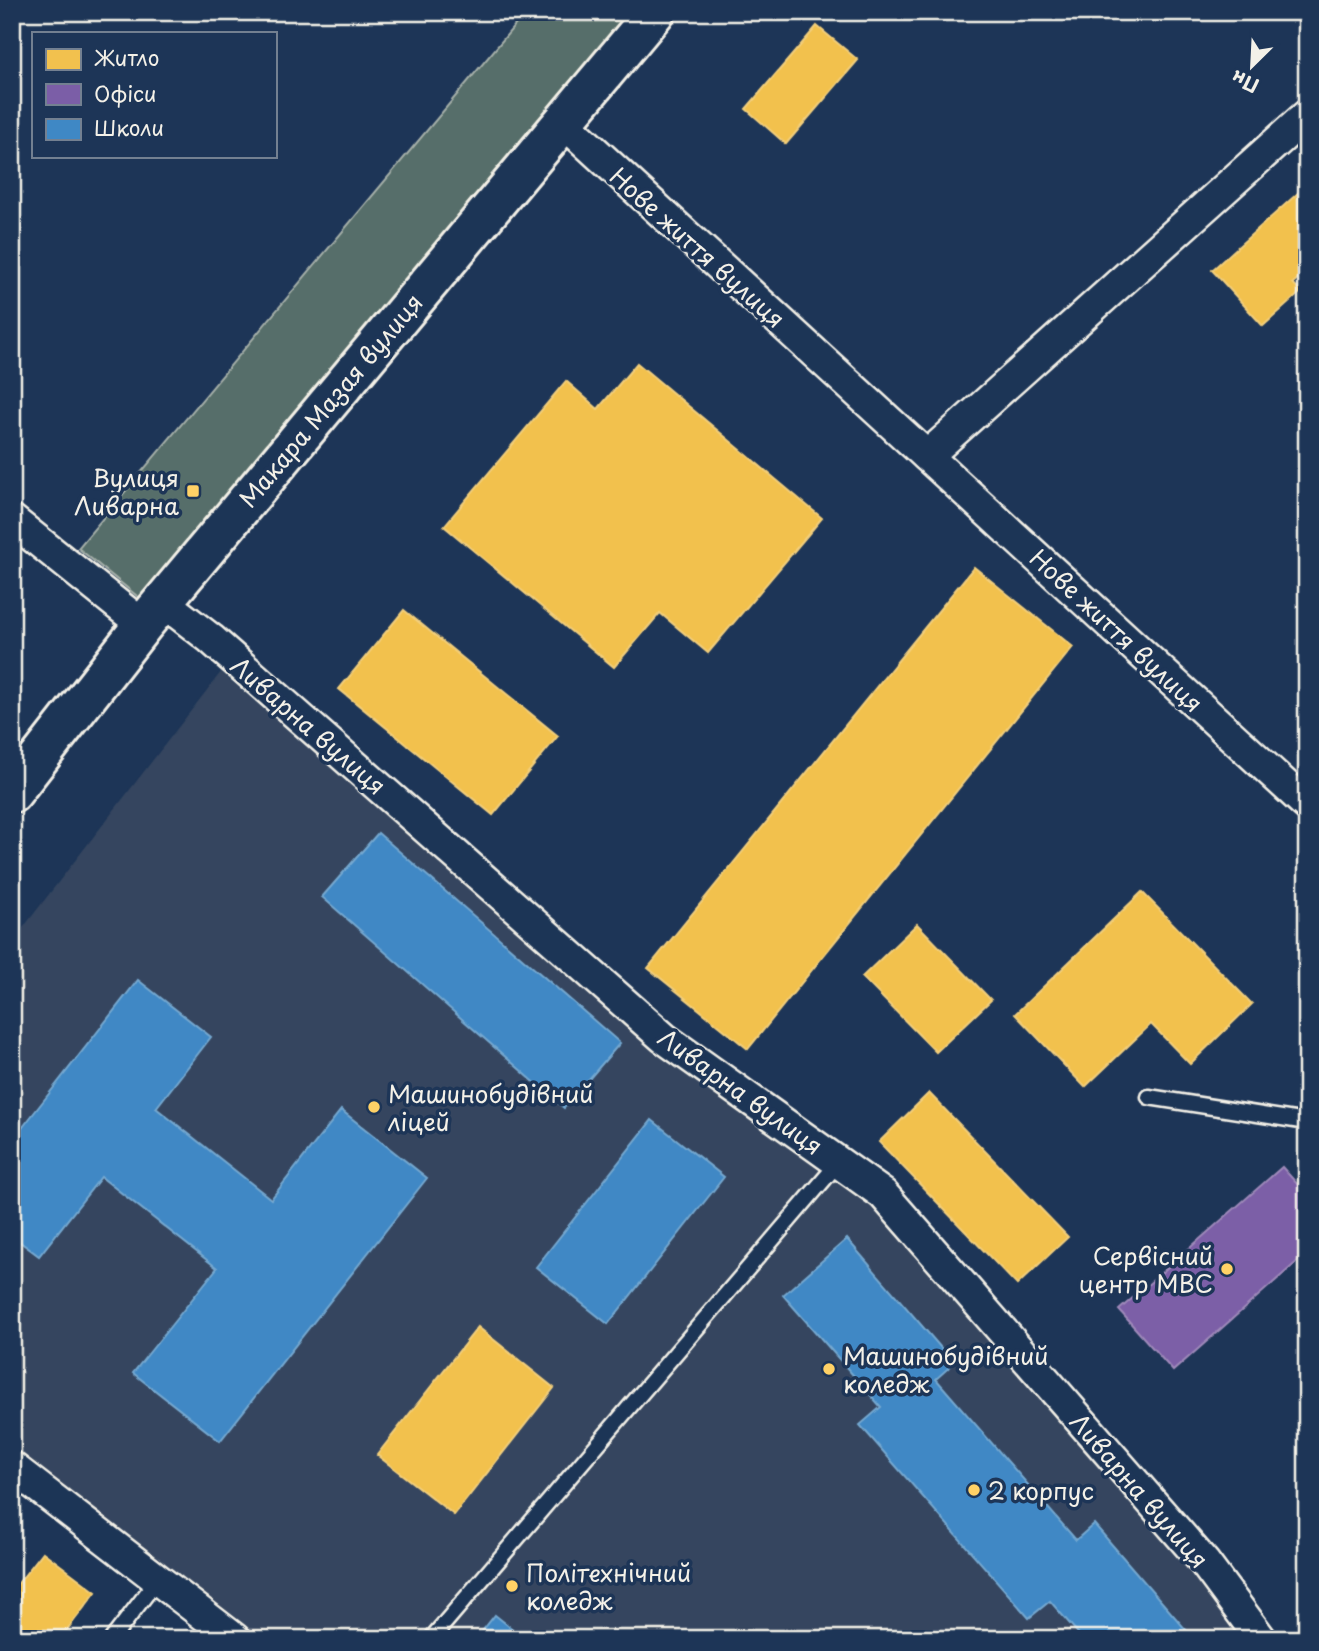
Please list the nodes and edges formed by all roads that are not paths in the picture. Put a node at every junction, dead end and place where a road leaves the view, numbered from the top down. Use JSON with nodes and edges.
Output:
{"nodes":[{"id":1,"x":655,"y":12,"type":"edge"},
{"id":2,"x":1307,"y":115,"type":"edge"},
{"id":3,"x":563,"y":122,"type":"junction"},
{"id":4,"x":927,"y":456,"type":"junction"},
{"id":5,"x":12,"y":520,"type":"edge"},
{"id":6,"x":152,"y":613,"type":"junction"},
{"id":7,"x":12,"y":793,"type":"edge"},
{"id":8,"x":1307,"y":805,"type":"edge"},
{"id":9,"x":1149,"y":1097,"type":"dead end"},
{"id":10,"x":1307,"y":1122,"type":"edge"},
{"id":11,"x":839,"y":1162,"type":"junction"},
{"id":12,"x":12,"y":1466,"type":"edge"},
{"id":13,"x":158,"y":1579,"type":"junction"},
{"id":14,"x":219,"y":1630,"type":"edge"},
{"id":15,"x":112,"y":1639,"type":"edge"},
{"id":16,"x":431,"y":1639,"type":"edge"},
{"id":17,"x":1261,"y":1639,"type":"edge"}],
"edges":[{"from":1,"to":3,"type":"main road","name":"Макара Мазая вулиця"},
{"from":2,"to":4,"type":"street"},
{"from":3,"to":4,"type":"street","name":"Нове життя вулиця"},
{"from":3,"to":6,"type":"main road","name":"Макара Мазая вулиця"},
{"from":4,"to":8,"type":"street","name":"Нове життя вулиця"},
{"from":5,"to":6,"type":"street","name":"Ливарна вулиця"},
{"from":6,"to":7,"type":"main road","name":"Макара Мазая вулиця"},
{"from":6,"to":11,"type":"street","name":"Ливарна вулиця"},
{"from":9,"to":10,"type":"lane"},
{"from":11,"to":16,"type":"lane"},
{"from":11,"to":17,"type":"street","name":"Ливарна вулиця"},
{"from":12,"to":13,"type":"street"},
{"from":13,"to":14,"type":"street"},
{"from":13,"to":15,"type":"lane"}]}
